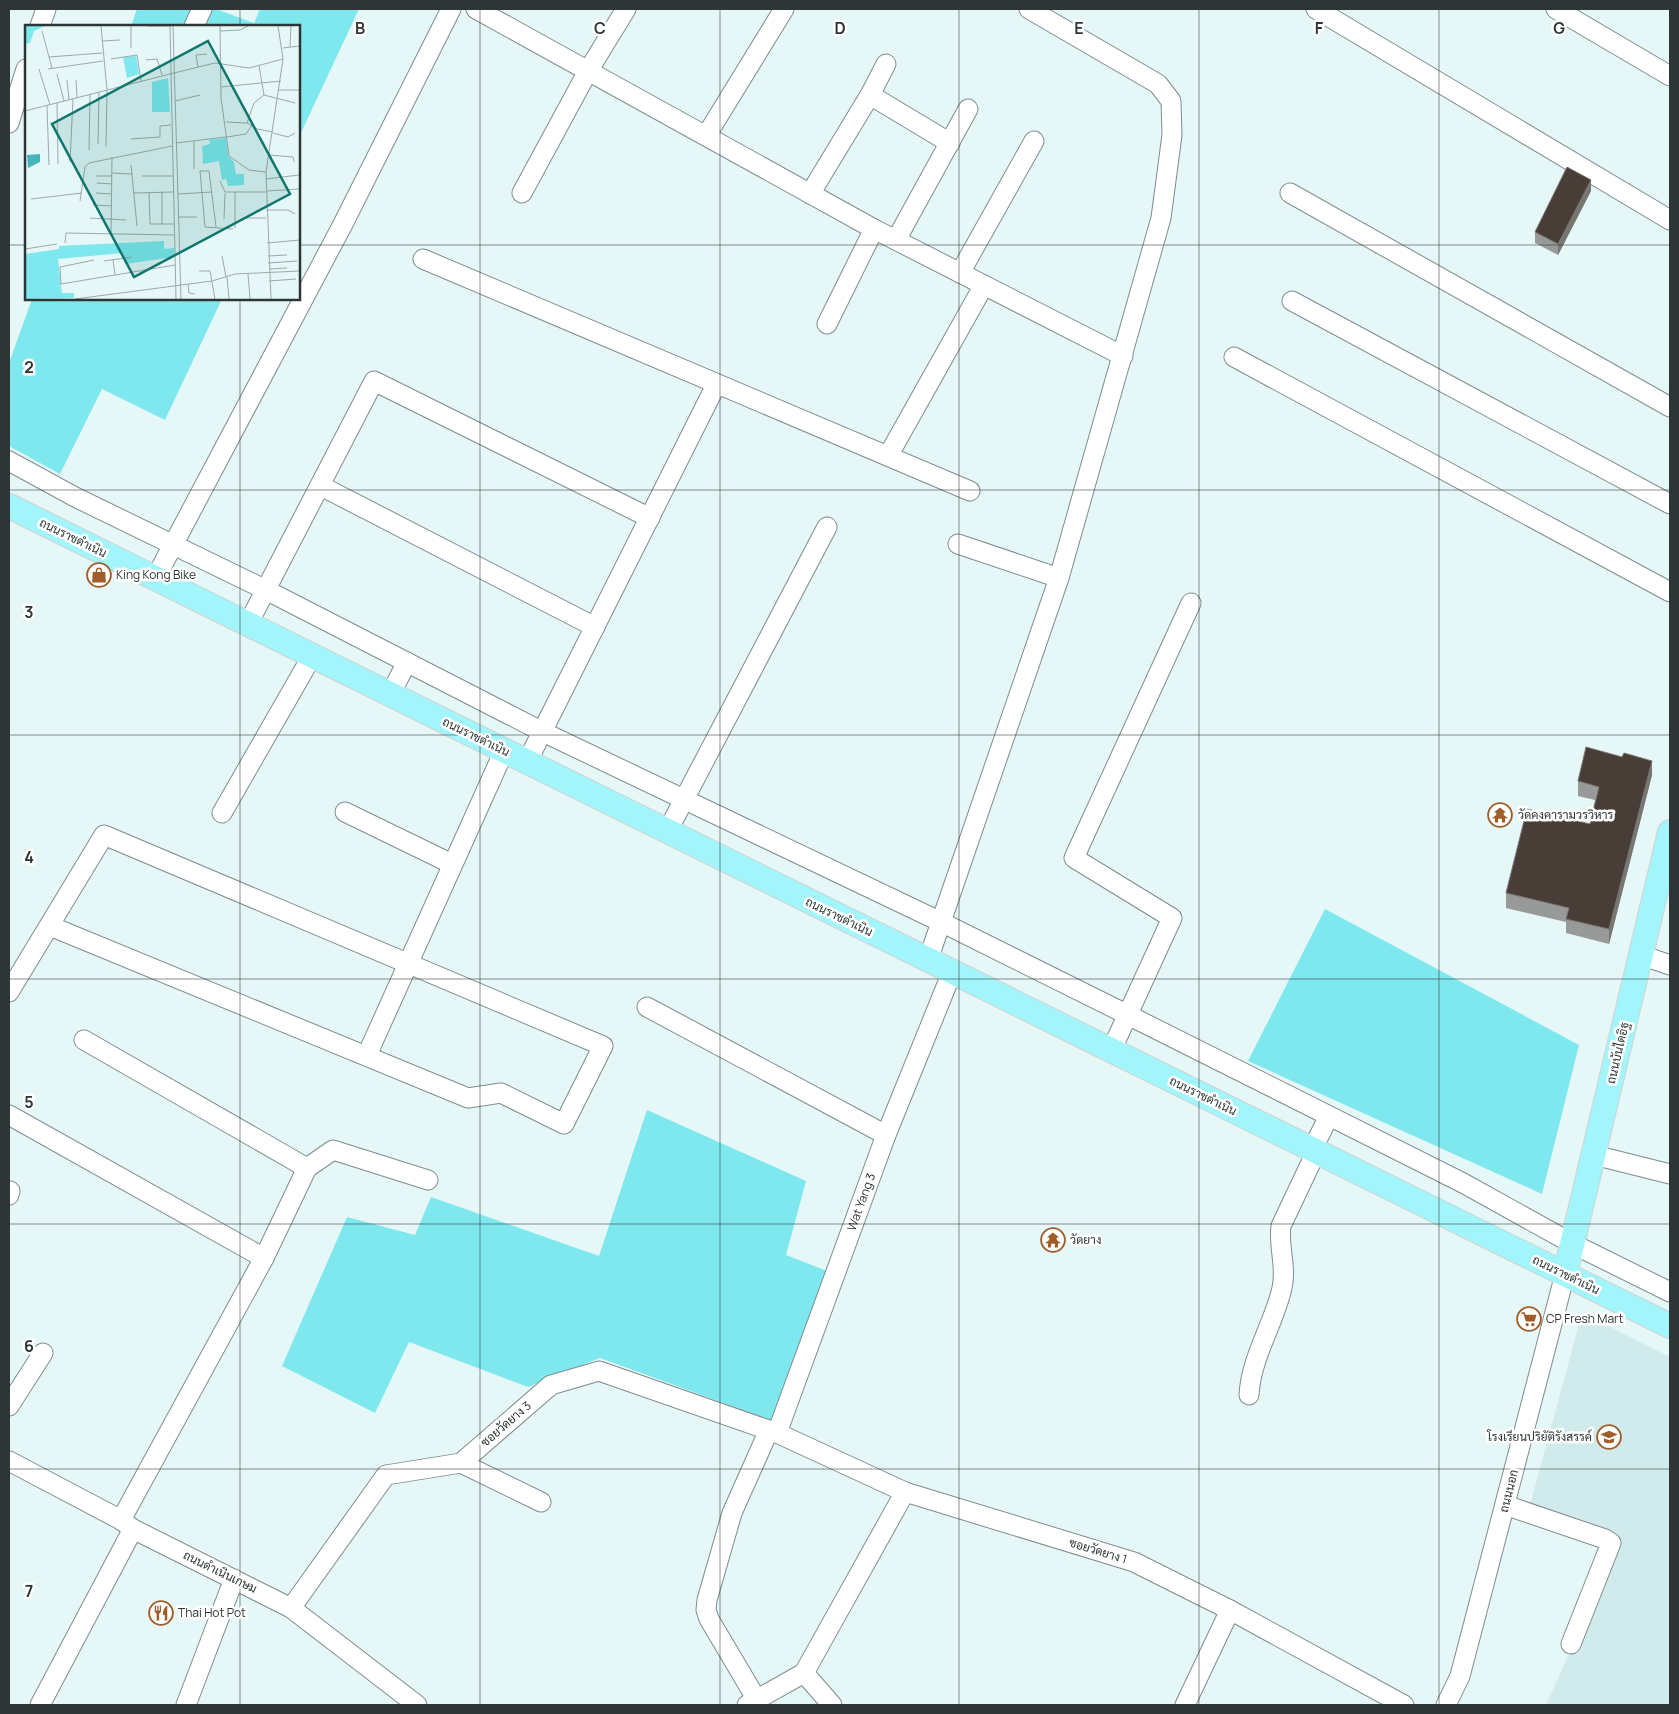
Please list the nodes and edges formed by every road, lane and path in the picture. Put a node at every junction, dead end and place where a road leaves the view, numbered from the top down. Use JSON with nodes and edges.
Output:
{"nodes":[{"id":1,"x":46,"y":9,"type":"edge"},
{"id":2,"x":202,"y":9,"type":"edge"},
{"id":3,"x":451,"y":9,"type":"edge"},
{"id":4,"x":476,"y":9,"type":"edge"},
{"id":5,"x":626,"y":9,"type":"edge"},
{"id":6,"x":784,"y":9,"type":"edge"},
{"id":7,"x":1029,"y":9,"type":"edge"},
{"id":8,"x":1316,"y":9,"type":"edge"},
{"id":9,"x":1556,"y":9,"type":"edge"},
{"id":10,"x":40,"y":25,"type":"edge"},
{"id":11,"x":194,"y":25,"type":"edge"},
{"id":12,"x":886,"y":64,"type":"dead end"},
{"id":13,"x":588,"y":71,"type":"junction"},
{"id":14,"x":25,"y":72,"type":"edge"},
{"id":15,"x":1670,"y":76,"type":"edge"},
{"id":16,"x":870,"y":95,"type":"junction"},
{"id":17,"x":968,"y":109,"type":"dead end"},
{"id":18,"x":9,"y":123,"type":"edge"},
{"id":19,"x":706,"y":136,"type":"junction"},
{"id":20,"x":1034,"y":141,"type":"dead end"},
{"id":21,"x":950,"y":143,"type":"junction"},
{"id":22,"x":1290,"y":193,"type":"dead end"},
{"id":23,"x":522,"y":194,"type":"dead end"},
{"id":24,"x":810,"y":194,"type":"junction"},
{"id":25,"x":1670,"y":220,"type":"edge"},
{"id":26,"x":874,"y":229,"type":"junction"},
{"id":27,"x":896,"y":240,"type":"junction"},
{"id":28,"x":423,"y":259,"type":"dead end"},
{"id":29,"x":960,"y":273,"type":"junction"},
{"id":30,"x":984,"y":285,"type":"junction"},
{"id":31,"x":1292,"y":301,"type":"dead end"},
{"id":32,"x":827,"y":324,"type":"dead end"},
{"id":33,"x":1123,"y":356,"type":"junction"},
{"id":34,"x":1234,"y":357,"type":"dead end"},
{"id":35,"x":716,"y":384,"type":"junction"},
{"id":36,"x":1670,"y":407,"type":"edge"},
{"id":37,"x":888,"y":456,"type":"junction"},
{"id":38,"x":10,"y":464,"type":"edge"},
{"id":39,"x":321,"y":486,"type":"junction"},
{"id":40,"x":970,"y":491,"type":"dead end"},
{"id":41,"x":1670,"y":504,"type":"edge"},
{"id":42,"x":9,"y":506,"type":"edge"},
{"id":43,"x":650,"y":518,"type":"junction"},
{"id":44,"x":827,"y":527,"type":"dead end"},
{"id":45,"x":958,"y":544,"type":"dead end"},
{"id":46,"x":172,"y":545,"type":"junction"},
{"id":47,"x":1060,"y":578,"type":"junction"},
{"id":48,"x":155,"y":579,"type":"junction"},
{"id":49,"x":266,"y":590,"type":"junction"},
{"id":50,"x":1670,"y":592,"type":"edge"},
{"id":51,"x":1191,"y":603,"type":"dead end"},
{"id":52,"x":248,"y":624,"type":"junction"},
{"id":53,"x":595,"y":627,"type":"junction"},
{"id":54,"x":312,"y":656,"type":"junction"},
{"id":55,"x":407,"y":662,"type":"junction"},
{"id":56,"x":390,"y":695,"type":"junction"},
{"id":57,"x":542,"y":732,"type":"junction"},
{"id":58,"x":504,"y":751,"type":"junction"},
{"id":59,"x":527,"y":762,"type":"junction"},
{"id":60,"x":684,"y":800,"type":"junction"},
{"id":61,"x":345,"y":812,"type":"dead end"},
{"id":62,"x":222,"y":813,"type":"dead end"},
{"id":63,"x":667,"y":832,"type":"junction"},
{"id":64,"x":1670,"y":832,"type":"edge"},
{"id":65,"x":452,"y":864,"type":"junction"},
{"id":66,"x":941,"y":922,"type":"junction"},
{"id":67,"x":50,"y":926,"type":"junction"},
{"id":68,"x":1641,"y":955,"type":"junction"},
{"id":69,"x":928,"y":960,"type":"junction"},
{"id":70,"x":408,"y":964,"type":"junction"},
{"id":71,"x":1670,"y":965,"type":"edge"},
{"id":72,"x":952,"y":972,"type":"junction"},
{"id":73,"x":9,"y":992,"type":"edge"},
{"id":74,"x":647,"y":1007,"type":"dead end"},
{"id":75,"x":1128,"y":1015,"type":"junction"},
{"id":76,"x":84,"y":1040,"type":"dead end"},
{"id":77,"x":1112,"y":1051,"type":"junction"},
{"id":78,"x":367,"y":1055,"type":"junction"},
{"id":79,"x":9,"y":1115,"type":"edge"},
{"id":80,"x":1330,"y":1116,"type":"junction"},
{"id":81,"x":886,"y":1135,"type":"junction"},
{"id":82,"x":1314,"y":1151,"type":"junction"},
{"id":83,"x":1594,"y":1155,"type":"junction"},
{"id":84,"x":307,"y":1168,"type":"junction"},
{"id":85,"x":1670,"y":1174,"type":"edge"},
{"id":86,"x":428,"y":1180,"type":"dead end"},
{"id":87,"x":1573,"y":1244,"type":"junction"},
{"id":88,"x":264,"y":1258,"type":"junction"},
{"id":89,"x":1565,"y":1274,"type":"junction"},
{"id":90,"x":1670,"y":1292,"type":"edge"},
{"id":91,"x":1670,"y":1326,"type":"edge"},
{"id":92,"x":43,"y":1353,"type":"dead end"},
{"id":93,"x":1249,"y":1395,"type":"dead end"},
{"id":94,"x":9,"y":1406,"type":"edge"},
{"id":95,"x":773,"y":1431,"type":"junction"},
{"id":96,"x":9,"y":1461,"type":"edge"},
{"id":97,"x":461,"y":1463,"type":"junction"},
{"id":98,"x":905,"y":1492,"type":"junction"},
{"id":99,"x":541,"y":1502,"type":"dead end"},
{"id":100,"x":1505,"y":1504,"type":"junction"},
{"id":101,"x":127,"y":1525,"type":"junction"},
{"id":102,"x":234,"y":1579,"type":"junction"},
{"id":103,"x":291,"y":1608,"type":"junction"},
{"id":104,"x":1230,"y":1610,"type":"junction"},
{"id":105,"x":1571,"y":1644,"type":"dead end"},
{"id":106,"x":804,"y":1673,"type":"junction"},
{"id":107,"x":752,"y":1702,"type":"edge"},
{"id":108,"x":40,"y":1705,"type":"edge"},
{"id":109,"x":186,"y":1705,"type":"edge"},
{"id":110,"x":417,"y":1705,"type":"edge"},
{"id":111,"x":832,"y":1705,"type":"edge"},
{"id":112,"x":1185,"y":1705,"type":"edge"},
{"id":113,"x":1404,"y":1705,"type":"edge"},
{"id":114,"x":1446,"y":1705,"type":"edge"}],
"edges":[{"from":1,"to":10,"type":"street"},
{"from":2,"to":11,"type":"street"},
{"from":3,"to":46,"type":"street"},
{"from":4,"to":13,"type":"street"},
{"from":5,"to":13,"type":"street"},
{"from":6,"to":19,"type":"street"},
{"from":7,"to":33,"type":"street"},
{"from":8,"to":25,"type":"street"},
{"from":9,"to":15,"type":"street"},
{"from":12,"to":16,"type":"street"},
{"from":13,"to":19,"type":"street"},
{"from":13,"to":23,"type":"street"},
{"from":14,"to":18,"type":"street"},
{"from":16,"to":21,"type":"street"},
{"from":16,"to":24,"type":"street"},
{"from":17,"to":21,"type":"street"},
{"from":19,"to":24,"type":"street"},
{"from":20,"to":29,"type":"street"},
{"from":21,"to":27,"type":"street"},
{"from":22,"to":36,"type":"street"},
{"from":24,"to":26,"type":"street"},
{"from":26,"to":27,"type":"street"},
{"from":26,"to":32,"type":"street"},
{"from":27,"to":29,"type":"street"},
{"from":28,"to":35,"type":"street"},
{"from":29,"to":30,"type":"street"},
{"from":30,"to":33,"type":"street"},
{"from":30,"to":37,"type":"street"},
{"from":31,"to":41,"type":"street"},
{"from":33,"to":47,"type":"street"},
{"from":34,"to":50,"type":"street"},
{"from":35,"to":37,"type":"street"},
{"from":35,"to":43,"type":"street"},
{"from":37,"to":40,"type":"street"},
{"from":38,"to":46,"type":"street"},
{"from":39,"to":43,"type":"street"},
{"from":39,"to":49,"type":"street"},
{"from":39,"to":53,"type":"street"},
{"from":42,"to":48,"type":"main road","name":"ถนนราชดำเนิน"},
{"from":43,"to":53,"type":"street"},
{"from":44,"to":60,"type":"street"},
{"from":45,"to":47,"type":"street"},
{"from":46,"to":48,"type":"street"},
{"from":46,"to":49,"type":"street"},
{"from":47,"to":66,"type":"street"},
{"from":48,"to":52,"type":"main road","name":"ถนนราชดำเนิน"},
{"from":49,"to":52,"type":"street"},
{"from":49,"to":55,"type":"street"},
{"from":51,"to":75,"type":"street"},
{"from":52,"to":54,"type":"main road","name":"ถนนราชดำเนิน"},
{"from":53,"to":57,"type":"street"},
{"from":54,"to":56,"type":"main road","name":"ถนนราชดำเนิน"},
{"from":54,"to":62,"type":"street"},
{"from":55,"to":56,"type":"street"},
{"from":55,"to":57,"type":"street"},
{"from":56,"to":58,"type":"main road","name":"ถนนราชดำเนิน"},
{"from":57,"to":59,"type":"street"},
{"from":57,"to":60,"type":"street"},
{"from":58,"to":59,"type":"main road","name":"ถนนราชดำเนิน"},
{"from":58,"to":65,"type":"street"},
{"from":59,"to":63,"type":"main road","name":"ถนนราชดำเนิน"},
{"from":60,"to":63,"type":"street"},
{"from":60,"to":66,"type":"street"},
{"from":61,"to":65,"type":"street"},
{"from":63,"to":69,"type":"main road","name":"ถนนราชดำเนิน"},
{"from":64,"to":68,"type":"main road","name":"ถนนบันไดอิฐ"},
{"from":65,"to":70,"type":"street"},
{"from":66,"to":69,"type":"street"},
{"from":66,"to":75,"type":"street"},
{"from":67,"to":70,"type":"street"},
{"from":67,"to":73,"type":"street"},
{"from":67,"to":78,"type":"street"},
{"from":68,"to":71,"type":"street"},
{"from":68,"to":83,"type":"main road","name":"ถนนบันไดอิฐ"},
{"from":69,"to":72,"type":"main road","name":"ถนนราชดำเนิน"},
{"from":70,"to":78,"type":"street"},
{"from":70,"to":78,"type":"street"},
{"from":72,"to":77,"type":"main road","name":"ถนนราชดำเนิน"},
{"from":72,"to":81,"type":"street","name":"Wat Yang 3"},
{"from":74,"to":81,"type":"street"},
{"from":75,"to":77,"type":"street"},
{"from":75,"to":80,"type":"street"},
{"from":76,"to":84,"type":"street"},
{"from":77,"to":82,"type":"main road","name":"ถนนราชดำเนิน"},
{"from":79,"to":88,"type":"street"},
{"from":80,"to":82,"type":"street"},
{"from":80,"to":87,"type":"street"},
{"from":81,"to":95,"type":"street","name":"Wat Yang 3"},
{"from":82,"to":89,"type":"main road","name":"ถนนราชดำเนิน"},
{"from":82,"to":93,"type":"street"},
{"from":83,"to":85,"type":"street"},
{"from":83,"to":87,"type":"main road","name":"ถนนบันไดอิฐ"},
{"from":84,"to":86,"type":"street"},
{"from":84,"to":88,"type":"street"},
{"from":87,"to":89,"type":"main road","name":"ถนนบันไดอิฐ"},
{"from":87,"to":90,"type":"street"},
{"from":88,"to":101,"type":"street"},
{"from":89,"to":91,"type":"main road","name":"ถนนราชดำเนิน"},
{"from":89,"to":100,"type":"street","name":"ถนนนอก"},
{"from":92,"to":94,"type":"street"},
{"from":95,"to":97,"type":"street","name":"ซอยวัดยาง 3"},
{"from":95,"to":98,"type":"street","name":"ซอยวัดยาง 1"},
{"from":95,"to":107,"type":"street","name":"Wat Yang 3"},
{"from":96,"to":101,"type":"street","name":"ถนนดำเนินเกษม"},
{"from":97,"to":99,"type":"street"},
{"from":97,"to":103,"type":"street"},
{"from":98,"to":104,"type":"street","name":"ซอยวัดยาง 1"},
{"from":98,"to":106,"type":"street"},
{"from":100,"to":105,"type":"street"},
{"from":100,"to":114,"type":"street","name":"ถนนนอก"},
{"from":101,"to":102,"type":"street","name":"ถนนดำเนินเกษม"},
{"from":101,"to":108,"type":"street"},
{"from":102,"to":103,"type":"street","name":"ถนนดำเนินเกษม"},
{"from":102,"to":109,"type":"street"},
{"from":103,"to":110,"type":"street","name":"ถนนดำเนินเกษม"},
{"from":104,"to":112,"type":"street"},
{"from":104,"to":113,"type":"street","name":"ซอยวัดยาง 1"},
{"from":106,"to":107,"type":"street"},
{"from":106,"to":111,"type":"street"}]}
